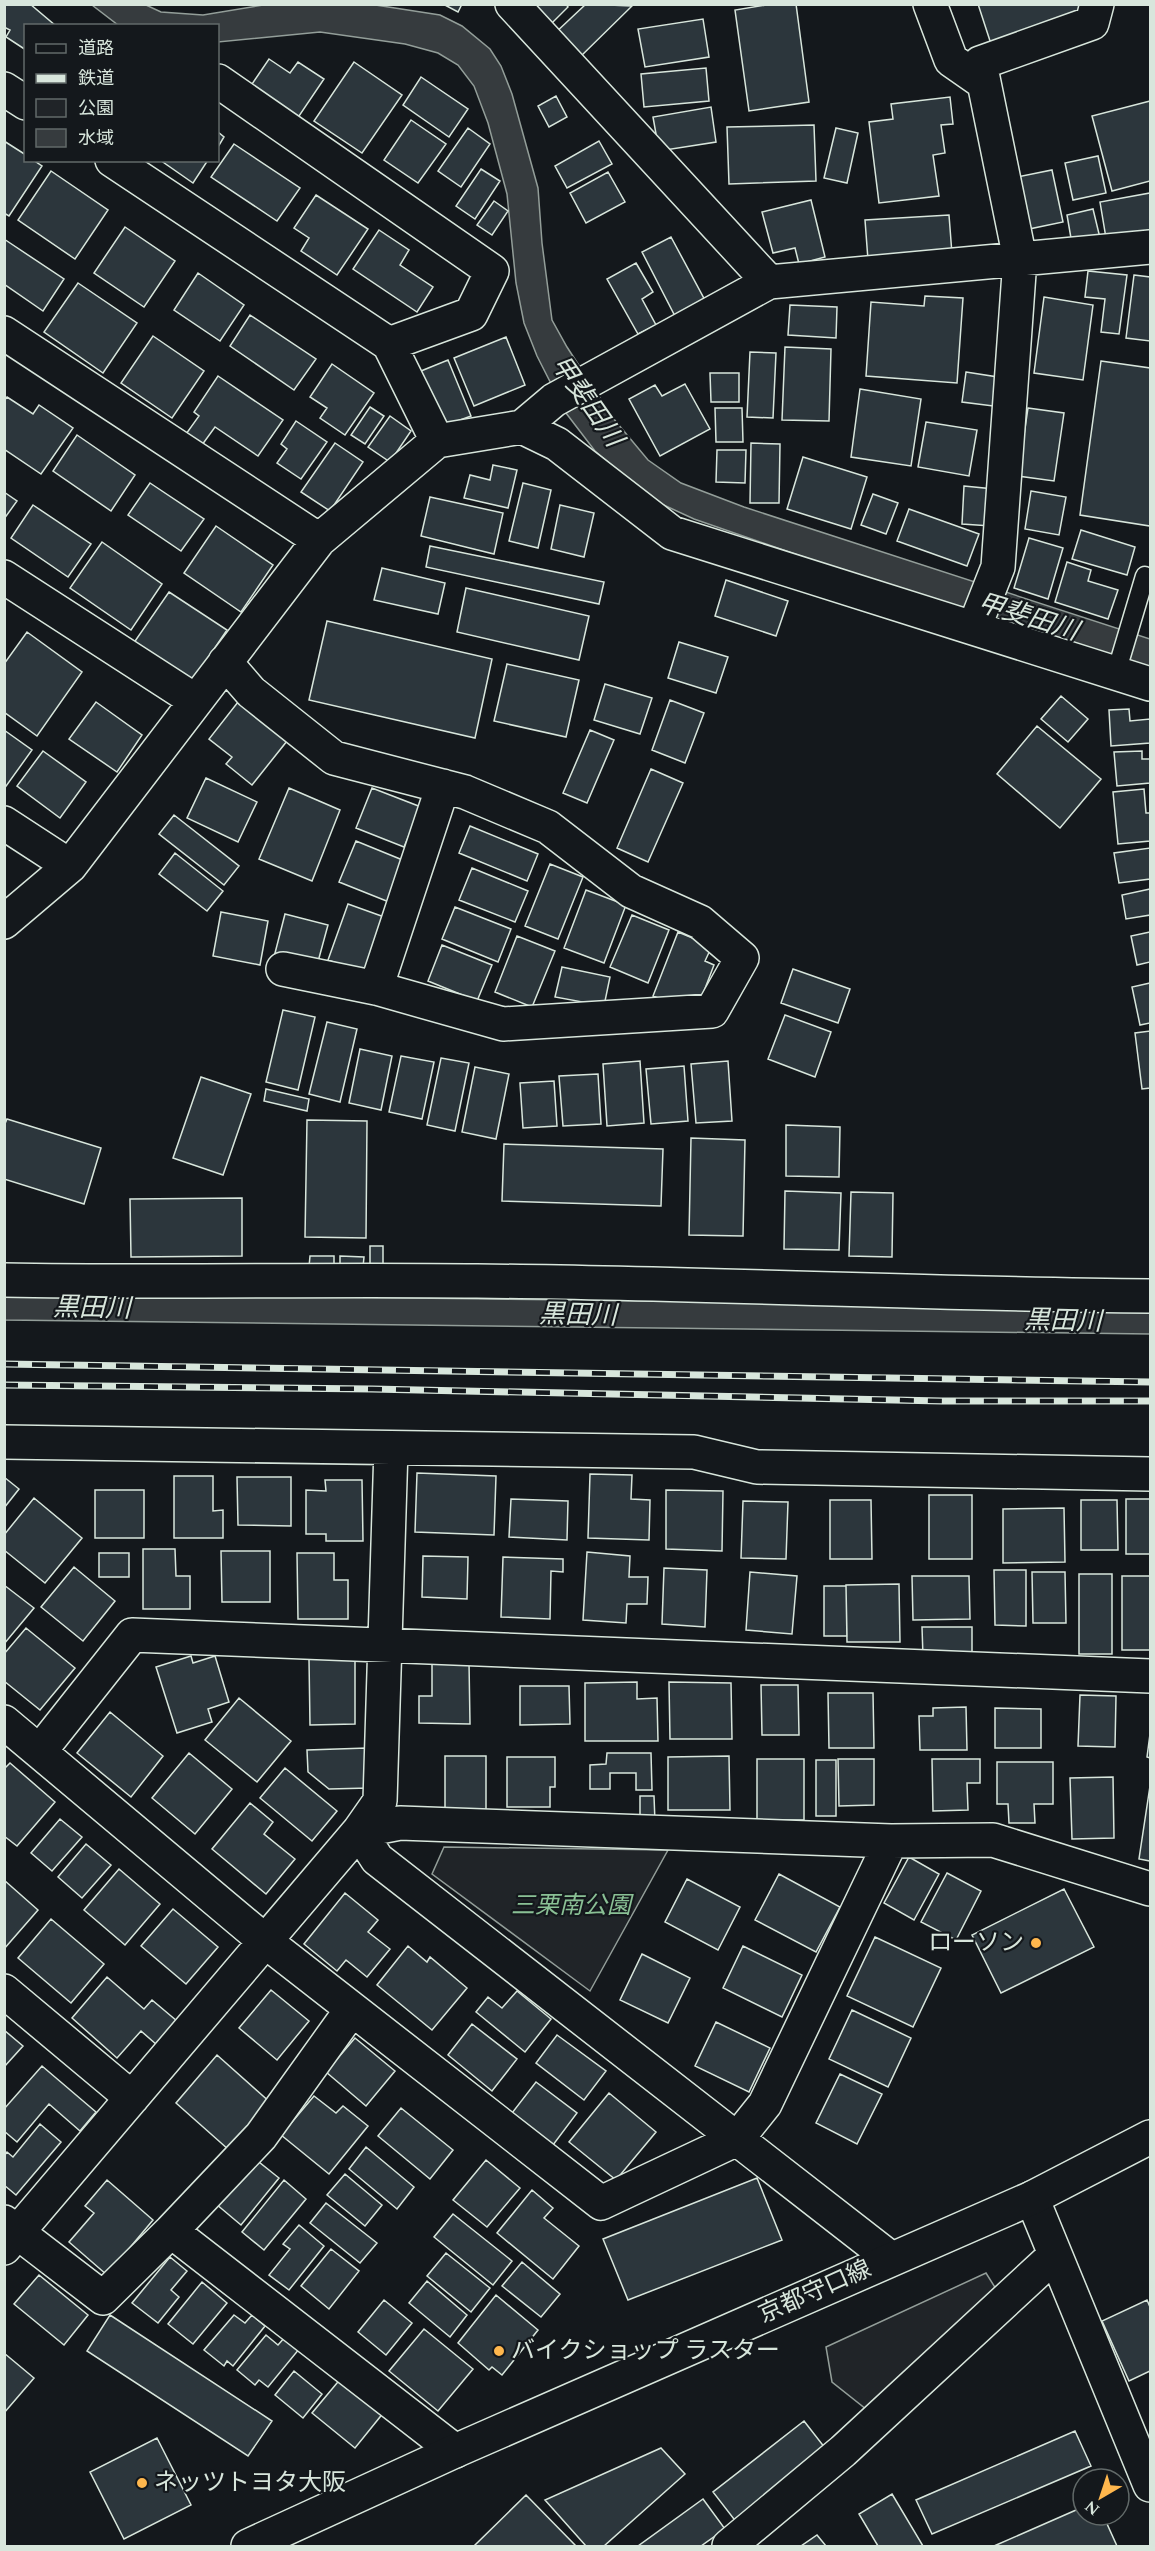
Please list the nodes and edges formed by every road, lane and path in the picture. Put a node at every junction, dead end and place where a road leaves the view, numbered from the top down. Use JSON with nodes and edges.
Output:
{"nodes":[{"id":1,"x":512,"y":4,"type":"edge"},
{"id":2,"x":930,"y":4,"type":"edge"},
{"id":3,"x":1097,"y":4,"type":"edge"},
{"id":4,"x":219,"y":82,"type":"edge"},
{"id":5,"x":984,"y":83,"type":"junction"},
{"id":6,"x":4,"y":89,"type":"edge"},
{"id":7,"x":24,"y":102,"type":"edge"},
{"id":8,"x":115,"y":162,"type":"edge"},
{"id":9,"x":1150,"y":247,"type":"edge"},
{"id":10,"x":1020,"y":259,"type":"junction"},
{"id":11,"x":769,"y":282,"type":"junction"},
{"id":12,"x":4,"y":333,"type":"edge"},
{"id":13,"x":389,"y":344,"type":"junction"},
{"id":14,"x":522,"y":427,"type":"junction"},
{"id":15,"x":437,"y":441,"type":"junction"},
{"id":16,"x":319,"y":540,"type":"junction"},
{"id":17,"x":1145,"y":576,"type":"dead end"},
{"id":18,"x":4,"y":577,"type":"edge"},
{"id":19,"x":974,"y":628,"type":"junction"},
{"id":20,"x":225,"y":662,"type":"junction"},
{"id":21,"x":1117,"y":670,"type":"junction"},
{"id":22,"x":1150,"y":684,"type":"edge"},
{"id":23,"x":196,"y":701,"type":"junction"},
{"id":24,"x":443,"y":786,"type":"junction"},
{"id":25,"x":4,"y":823,"type":"edge"},
{"id":26,"x":70,"y":866,"type":"junction"},
{"id":27,"x":4,"y":922,"type":"edge"},
{"id":28,"x":283,"y":969,"type":"dead end"},
{"id":29,"x":376,"y":988,"type":"junction"},
{"id":30,"x":4,"y":1280,"type":"edge"},
{"id":31,"x":1150,"y":1296,"type":"edge"},
{"id":32,"x":4,"y":1442,"type":"edge"},
{"id":33,"x":391,"y":1448,"type":"junction"},
{"id":34,"x":1150,"y":1474,"type":"edge"},
{"id":35,"x":385,"y":1644,"type":"junction"},
{"id":36,"x":1150,"y":1676,"type":"edge"},
{"id":37,"x":4,"y":1722,"type":"edge"},
{"id":38,"x":40,"y":1751,"type":"junction"},
{"id":39,"x":359,"y":1831,"type":"junction"},
{"id":40,"x":891,"y":1841,"type":"junction"},
{"id":41,"x":1150,"y":1889,"type":"edge"},
{"id":42,"x":265,"y":1941,"type":"junction"},
{"id":43,"x":4,"y":1991,"type":"edge"},
{"id":44,"x":352,"y":2009,"type":"junction"},
{"id":45,"x":132,"y":2098,"type":"junction"},
{"id":46,"x":1150,"y":2137,"type":"edge"},
{"id":47,"x":738,"y":2139,"type":"junction"},
{"id":48,"x":1032,"y":2198,"type":"junction"},
{"id":49,"x":171,"y":2231,"type":"junction"},
{"id":50,"x":9,"y":2235,"type":"edge"},
{"id":51,"x":1055,"y":2255,"type":"junction"},
{"id":52,"x":890,"y":2259,"type":"junction"},
{"id":53,"x":455,"y":2451,"type":"junction"},
{"id":54,"x":1150,"y":2485,"type":"edge"},
{"id":55,"x":248,"y":2547,"type":"edge"},
{"id":56,"x":729,"y":2547,"type":"edge"}],
"edges":[{"from":1,"to":11,"type":"street"},
{"from":2,"to":5,"type":"street"},
{"from":3,"to":5,"type":"street"},
{"from":4,"to":13,"type":"street"},
{"from":5,"to":10,"type":"street"},
{"from":6,"to":7,"type":"street"},
{"from":8,"to":13,"type":"street"},
{"from":9,"to":10,"type":"street"},
{"from":10,"to":11,"type":"street"},
{"from":10,"to":19,"type":"street"},
{"from":11,"to":14,"type":"street"},
{"from":12,"to":16,"type":"street"},
{"from":13,"to":15,"type":"street"},
{"from":14,"to":15,"type":"street"},
{"from":14,"to":19,"type":"street"},
{"from":15,"to":16,"type":"street"},
{"from":16,"to":20,"type":"street"},
{"from":17,"to":21,"type":"lane"},
{"from":18,"to":23,"type":"street"},
{"from":19,"to":21,"type":"street"},
{"from":20,"to":23,"type":"street"},
{"from":20,"to":24,"type":"street"},
{"from":21,"to":22,"type":"street"},
{"from":23,"to":26,"type":"street"},
{"from":24,"to":29,"type":"street"},
{"from":24,"to":29,"type":"street"},
{"from":25,"to":26,"type":"street"},
{"from":26,"to":27,"type":"street"},
{"from":28,"to":29,"type":"street"},
{"from":30,"to":31,"type":"street"},
{"from":32,"to":33,"type":"street"},
{"from":33,"to":34,"type":"street"},
{"from":33,"to":35,"type":"street"},
{"from":35,"to":36,"type":"street"},
{"from":35,"to":38,"type":"street"},
{"from":35,"to":39,"type":"street"},
{"from":37,"to":38,"type":"street"},
{"from":38,"to":42,"type":"street"},
{"from":39,"to":40,"type":"street"},
{"from":39,"to":42,"type":"street"},
{"from":39,"to":47,"type":"street"},
{"from":40,"to":41,"type":"street"},
{"from":40,"to":47,"type":"street"},
{"from":42,"to":44,"type":"street"},
{"from":42,"to":45,"type":"street"},
{"from":43,"to":45,"type":"street"},
{"from":44,"to":47,"type":"street"},
{"from":44,"to":49,"type":"street"},
{"from":45,"to":50,"type":"street"},
{"from":46,"to":48,"type":"street","name":"京都守口線"},
{"from":47,"to":52,"type":"street"},
{"from":48,"to":51,"type":"street"},
{"from":48,"to":52,"type":"street","name":"京都守口線"},
{"from":49,"to":50,"type":"street"},
{"from":49,"to":53,"type":"street"},
{"from":51,"to":54,"type":"street"},
{"from":51,"to":56,"type":"street"},
{"from":52,"to":53,"type":"street","name":"京都守口線"},
{"from":53,"to":55,"type":"street","name":"京都守口線"}]}
